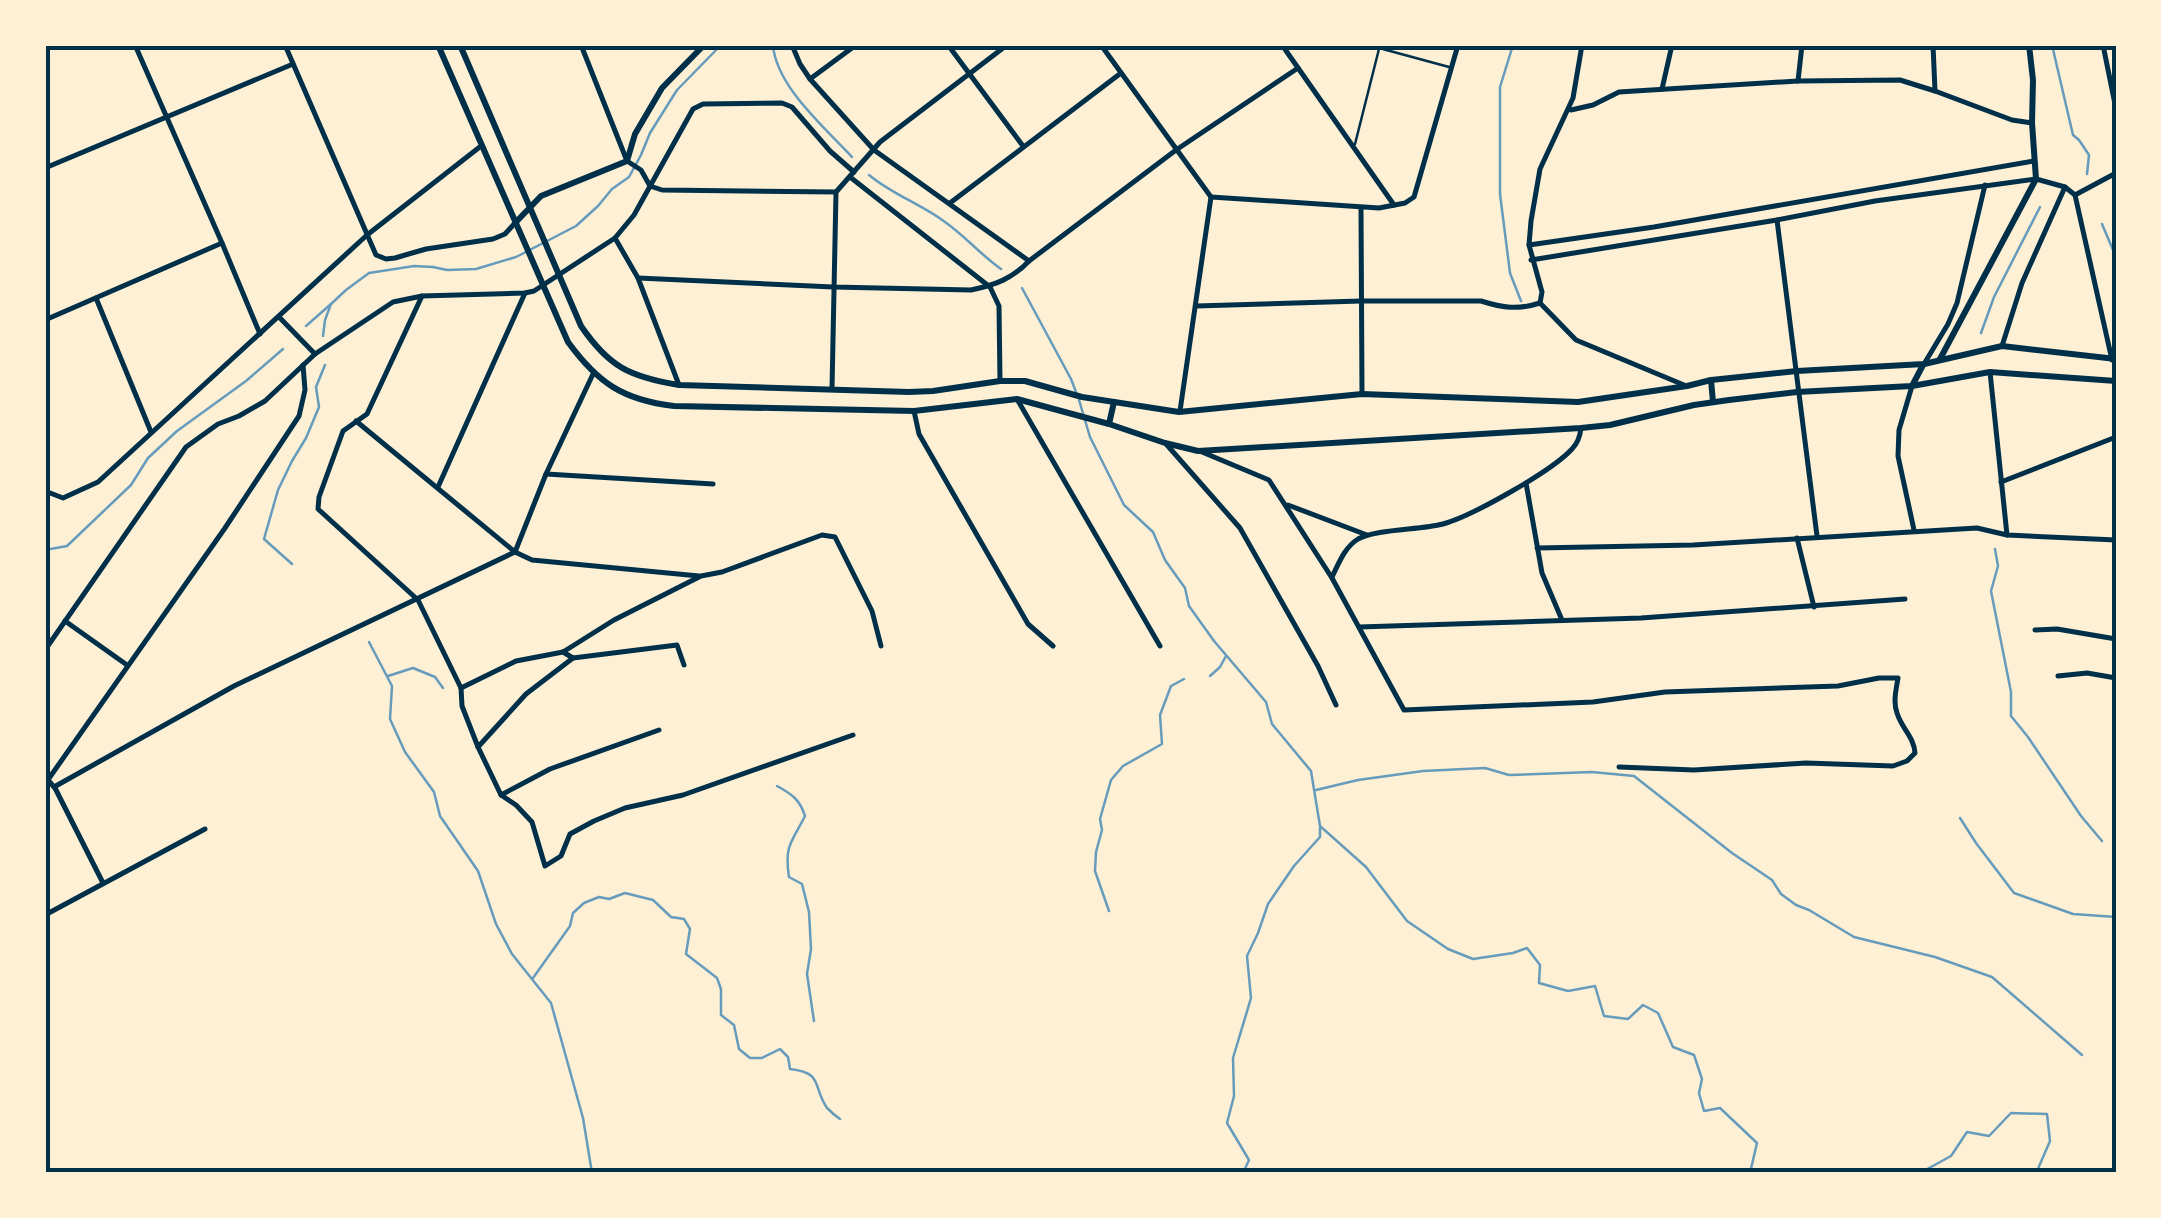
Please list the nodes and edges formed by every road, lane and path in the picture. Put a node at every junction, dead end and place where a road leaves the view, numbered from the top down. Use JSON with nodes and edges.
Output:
{"nodes":[{"id":1,"x":134,"y":45,"type":"edge"},
{"id":2,"x":285,"y":45,"type":"edge"},
{"id":3,"x":438,"y":45,"type":"edge"},
{"id":4,"x":460,"y":45,"type":"edge"},
{"id":5,"x":581,"y":45,"type":"edge"},
{"id":6,"x":704,"y":45,"type":"edge"},
{"id":7,"x":792,"y":45,"type":"edge"},
{"id":8,"x":856,"y":45,"type":"edge"},
{"id":9,"x":948,"y":45,"type":"edge"},
{"id":10,"x":1007,"y":45,"type":"edge"},
{"id":11,"x":1101,"y":45,"type":"edge"},
{"id":12,"x":1282,"y":45,"type":"edge"},
{"id":13,"x":1458,"y":45,"type":"edge"},
{"id":14,"x":1582,"y":45,"type":"edge"},
{"id":15,"x":1672,"y":45,"type":"edge"},
{"id":16,"x":1802,"y":45,"type":"edge"},
{"id":17,"x":1933,"y":45,"type":"edge"},
{"id":18,"x":2029,"y":45,"type":"edge"},
{"id":19,"x":2103,"y":45,"type":"edge"},
{"id":20,"x":1378,"y":46,"type":"edge"},
{"id":21,"x":2116,"y":58,"type":"edge"},
{"id":22,"x":2107,"y":62,"type":"junction"},
{"id":23,"x":294,"y":64,"type":"junction"},
{"id":24,"x":1298,"y":68,"type":"junction"},
{"id":25,"x":1452,"y":68,"type":"junction"},
{"id":26,"x":1121,"y":72,"type":"junction"},
{"id":27,"x":969,"y":73,"type":"junction"},
{"id":28,"x":810,"y":78,"type":"junction"},
{"id":29,"x":1798,"y":82,"type":"junction"},
{"id":30,"x":1662,"y":89,"type":"junction"},
{"id":31,"x":1935,"y":91,"type":"junction"},
{"id":32,"x":2116,"y":109,"type":"edge"},
{"id":33,"x":1569,"y":110,"type":"junction"},
{"id":34,"x":167,"y":117,"type":"junction"},
{"id":35,"x":2032,"y":123,"type":"junction"},
{"id":36,"x":1354,"y":145,"type":"junction"},
{"id":37,"x":481,"y":146,"type":"junction"},
{"id":38,"x":1023,"y":146,"type":"junction"},
{"id":39,"x":874,"y":150,"type":"junction"},
{"id":40,"x":1176,"y":150,"type":"junction"},
{"id":41,"x":627,"y":160,"type":"junction"},
{"id":42,"x":2034,"y":162,"type":"junction"},
{"id":43,"x":45,"y":168,"type":"edge"},
{"id":44,"x":2116,"y":173,"type":"edge"},
{"id":45,"x":852,"y":174,"type":"junction"},
{"id":46,"x":2036,"y":179,"type":"junction"},
{"id":47,"x":650,"y":186,"type":"junction"},
{"id":48,"x":1986,"y":186,"type":"junction"},
{"id":49,"x":2066,"y":187,"type":"junction"},
{"id":50,"x":836,"y":192,"type":"junction"},
{"id":51,"x":2074,"y":195,"type":"junction"},
{"id":52,"x":1211,"y":196,"type":"junction"},
{"id":53,"x":950,"y":203,"type":"junction"},
{"id":54,"x":1394,"y":205,"type":"junction"},
{"id":55,"x":530,"y":208,"type":"junction"},
{"id":56,"x":1361,"y":208,"type":"junction"},
{"id":57,"x":1777,"y":220,"type":"junction"},
{"id":58,"x":515,"y":223,"type":"junction"},
{"id":59,"x":367,"y":236,"type":"junction"},
{"id":60,"x":615,"y":238,"type":"junction"},
{"id":61,"x":222,"y":244,"type":"junction"},
{"id":62,"x":1529,"y":246,"type":"junction"},
{"id":63,"x":1532,"y":260,"type":"junction"},
{"id":64,"x":1030,"y":261,"type":"junction"},
{"id":65,"x":558,"y":275,"type":"junction"},
{"id":66,"x":638,"y":278,"type":"junction"},
{"id":67,"x":543,"y":286,"type":"junction"},
{"id":68,"x":990,"y":286,"type":"junction"},
{"id":69,"x":833,"y":287,"type":"junction"},
{"id":70,"x":525,"y":294,"type":"junction"},
{"id":71,"x":422,"y":296,"type":"junction"},
{"id":72,"x":96,"y":298,"type":"junction"},
{"id":73,"x":1361,"y":301,"type":"junction"},
{"id":74,"x":1540,"y":304,"type":"junction"},
{"id":75,"x":1196,"y":306,"type":"junction"},
{"id":76,"x":279,"y":317,"type":"junction"},
{"id":77,"x":45,"y":320,"type":"edge"},
{"id":78,"x":260,"y":334,"type":"junction"},
{"id":79,"x":2002,"y":346,"type":"junction"},
{"id":80,"x":315,"y":354,"type":"junction"},
{"id":81,"x":1940,"y":359,"type":"junction"},
{"id":82,"x":2114,"y":359,"type":"edge"},
{"id":83,"x":303,"y":364,"type":"junction"},
{"id":84,"x":1924,"y":364,"type":"junction"},
{"id":85,"x":1797,"y":371,"type":"junction"},
{"id":86,"x":1990,"y":372,"type":"junction"},
{"id":87,"x":593,"y":374,"type":"junction"},
{"id":88,"x":1711,"y":380,"type":"junction"},
{"id":89,"x":1000,"y":381,"type":"junction"},
{"id":90,"x":2116,"y":381,"type":"edge"},
{"id":91,"x":678,"y":385,"type":"junction"},
{"id":92,"x":1687,"y":386,"type":"junction"},
{"id":93,"x":1912,"y":386,"type":"junction"},
{"id":94,"x":832,"y":390,"type":"junction"},
{"id":95,"x":1797,"y":392,"type":"junction"},
{"id":96,"x":1362,"y":394,"type":"junction"},
{"id":97,"x":1017,"y":399,"type":"junction"},
{"id":98,"x":1114,"y":402,"type":"junction"},
{"id":99,"x":1713,"y":402,"type":"junction"},
{"id":100,"x":914,"y":411,"type":"junction"},
{"id":101,"x":1180,"y":412,"type":"junction"},
{"id":102,"x":356,"y":421,"type":"junction"},
{"id":103,"x":1109,"y":424,"type":"junction"},
{"id":104,"x":1581,"y":428,"type":"junction"},
{"id":105,"x":151,"y":432,"type":"junction"},
{"id":106,"x":2116,"y":437,"type":"edge"},
{"id":107,"x":1165,"y":443,"type":"junction"},
{"id":108,"x":1198,"y":450,"type":"junction"},
{"id":109,"x":546,"y":474,"type":"junction"},
{"id":110,"x":1526,"y":482,"type":"junction"},
{"id":111,"x":2001,"y":482,"type":"junction"},
{"id":112,"x":712,"y":484,"type":"dead end"},
{"id":113,"x":438,"y":487,"type":"junction"},
{"id":114,"x":45,"y":490,"type":"edge"},
{"id":115,"x":1286,"y":504,"type":"junction"},
{"id":116,"x":1914,"y":531,"type":"junction"},
{"id":117,"x":2007,"y":535,"type":"junction"},
{"id":118,"x":1367,"y":536,"type":"junction"},
{"id":119,"x":1817,"y":536,"type":"junction"},
{"id":120,"x":1798,"y":538,"type":"junction"},
{"id":121,"x":2116,"y":540,"type":"edge"},
{"id":122,"x":1537,"y":548,"type":"junction"},
{"id":123,"x":515,"y":552,"type":"junction"},
{"id":124,"x":701,"y":576,"type":"junction"},
{"id":125,"x":1332,"y":578,"type":"junction"},
{"id":126,"x":1905,"y":599,"type":"dead end"},
{"id":127,"x":418,"y":600,"type":"junction"},
{"id":128,"x":1814,"y":607,"type":"junction"},
{"id":129,"x":1562,"y":620,"type":"junction"},
{"id":130,"x":65,"y":621,"type":"junction"},
{"id":131,"x":1358,"y":627,"type":"junction"},
{"id":132,"x":2035,"y":630,"type":"dead end"},
{"id":133,"x":2116,"y":639,"type":"edge"},
{"id":134,"x":880,"y":646,"type":"dead end"},
{"id":135,"x":1053,"y":646,"type":"dead end"},
{"id":136,"x":1160,"y":646,"type":"dead end"},
{"id":137,"x":45,"y":650,"type":"edge"},
{"id":138,"x":563,"y":652,"type":"junction"},
{"id":139,"x":572,"y":658,"type":"junction"},
{"id":140,"x":127,"y":665,"type":"junction"},
{"id":141,"x":684,"y":665,"type":"dead end"},
{"id":142,"x":2058,"y":676,"type":"dead end"},
{"id":143,"x":2116,"y":678,"type":"edge"},
{"id":144,"x":461,"y":688,"type":"junction"},
{"id":145,"x":1336,"y":705,"type":"dead end"},
{"id":146,"x":659,"y":730,"type":"dead end"},
{"id":147,"x":853,"y":735,"type":"dead end"},
{"id":148,"x":478,"y":747,"type":"junction"},
{"id":149,"x":1619,"y":766,"type":"dead end"},
{"id":150,"x":46,"y":782,"type":"edge"},
{"id":151,"x":54,"y":787,"type":"junction"},
{"id":152,"x":501,"y":796,"type":"junction"},
{"id":153,"x":205,"y":828,"type":"dead end"},
{"id":154,"x":103,"y":883,"type":"junction"},
{"id":155,"x":45,"y":915,"type":"edge"}],
"edges":[{"from":1,"to":34,"type":"street"},
{"from":2,"to":23,"type":"street"},
{"from":3,"to":37,"type":"street"},
{"from":4,"to":55,"type":"street"},
{"from":5,"to":41,"type":"street"},
{"from":6,"to":41,"type":"street"},
{"from":7,"to":28,"type":"street"},
{"from":8,"to":28,"type":"street"},
{"from":9,"to":27,"type":"street"},
{"from":10,"to":27,"type":"street"},
{"from":11,"to":26,"type":"street"},
{"from":12,"to":24,"type":"street"},
{"from":13,"to":25,"type":"street"},
{"from":14,"to":33,"type":"street"},
{"from":15,"to":30,"type":"street"},
{"from":16,"to":29,"type":"street"},
{"from":17,"to":31,"type":"street"},
{"from":18,"to":35,"type":"street"},
{"from":19,"to":22,"type":"street"},
{"from":20,"to":25,"type":"lane"},
{"from":20,"to":36,"type":"lane"},
{"from":21,"to":22,"type":"street"},
{"from":22,"to":32,"type":"street"},
{"from":23,"to":34,"type":"street"},
{"from":23,"to":59,"type":"street"},
{"from":24,"to":36,"type":"street"},
{"from":24,"to":40,"type":"street"},
{"from":25,"to":54,"type":"street"},
{"from":26,"to":38,"type":"street"},
{"from":26,"to":40,"type":"street"},
{"from":27,"to":38,"type":"street"},
{"from":27,"to":39,"type":"street"},
{"from":28,"to":39,"type":"street"},
{"from":29,"to":30,"type":"street"},
{"from":29,"to":31,"type":"street"},
{"from":30,"to":33,"type":"street"},
{"from":31,"to":35,"type":"street"},
{"from":33,"to":62,"type":"street"},
{"from":34,"to":43,"type":"street"},
{"from":34,"to":61,"type":"street"},
{"from":35,"to":42,"type":"street"},
{"from":36,"to":54,"type":"street"},
{"from":37,"to":58,"type":"street"},
{"from":37,"to":59,"type":"street"},
{"from":38,"to":53,"type":"street"},
{"from":39,"to":45,"type":"street"},
{"from":39,"to":53,"type":"street"},
{"from":40,"to":52,"type":"street"},
{"from":40,"to":64,"type":"street"},
{"from":41,"to":47,"type":"street"},
{"from":41,"to":55,"type":"street"},
{"from":42,"to":46,"type":"street"},
{"from":42,"to":62,"type":"street"},
{"from":44,"to":51,"type":"street"},
{"from":45,"to":47,"type":"street"},
{"from":45,"to":50,"type":"street"},
{"from":45,"to":68,"type":"street"},
{"from":46,"to":48,"type":"street"},
{"from":46,"to":49,"type":"street"},
{"from":46,"to":81,"type":"street"},
{"from":47,"to":50,"type":"street"},
{"from":47,"to":60,"type":"street"},
{"from":48,"to":57,"type":"street"},
{"from":48,"to":84,"type":"street"},
{"from":49,"to":51,"type":"street"},
{"from":49,"to":79,"type":"street"},
{"from":50,"to":69,"type":"street"},
{"from":51,"to":82,"type":"street"},
{"from":52,"to":56,"type":"street"},
{"from":52,"to":75,"type":"street"},
{"from":53,"to":64,"type":"street"},
{"from":54,"to":56,"type":"street"},
{"from":55,"to":58,"type":"street"},
{"from":55,"to":65,"type":"street"},
{"from":56,"to":73,"type":"street"},
{"from":57,"to":63,"type":"street"},
{"from":57,"to":85,"type":"street"},
{"from":58,"to":59,"type":"street"},
{"from":58,"to":67,"type":"street"},
{"from":59,"to":76,"type":"street"},
{"from":60,"to":65,"type":"street"},
{"from":60,"to":66,"type":"street"},
{"from":61,"to":72,"type":"street"},
{"from":61,"to":78,"type":"street"},
{"from":62,"to":63,"type":"street"},
{"from":63,"to":74,"type":"street"},
{"from":64,"to":68,"type":"street"},
{"from":65,"to":67,"type":"street"},
{"from":65,"to":91,"type":"street"},
{"from":66,"to":69,"type":"street"},
{"from":66,"to":91,"type":"street"},
{"from":67,"to":70,"type":"street"},
{"from":67,"to":87,"type":"street"},
{"from":68,"to":69,"type":"street"},
{"from":68,"to":89,"type":"street"},
{"from":69,"to":94,"type":"street"},
{"from":70,"to":71,"type":"street"},
{"from":70,"to":113,"type":"street"},
{"from":71,"to":80,"type":"street"},
{"from":71,"to":102,"type":"street"},
{"from":72,"to":77,"type":"street"},
{"from":72,"to":105,"type":"street"},
{"from":73,"to":74,"type":"street"},
{"from":73,"to":75,"type":"street"},
{"from":73,"to":96,"type":"street"},
{"from":74,"to":92,"type":"street"},
{"from":75,"to":101,"type":"street"},
{"from":76,"to":78,"type":"street"},
{"from":76,"to":80,"type":"street"},
{"from":78,"to":105,"type":"street"},
{"from":79,"to":81,"type":"street"},
{"from":79,"to":82,"type":"street"},
{"from":80,"to":83,"type":"street"},
{"from":81,"to":84,"type":"street"},
{"from":83,"to":130,"type":"street"},
{"from":83,"to":140,"type":"street"},
{"from":84,"to":85,"type":"street"},
{"from":84,"to":93,"type":"street"},
{"from":85,"to":88,"type":"street"},
{"from":85,"to":95,"type":"street"},
{"from":86,"to":90,"type":"street"},
{"from":86,"to":93,"type":"street"},
{"from":86,"to":111,"type":"street"},
{"from":87,"to":100,"type":"street"},
{"from":87,"to":109,"type":"street"},
{"from":88,"to":92,"type":"street"},
{"from":88,"to":99,"type":"street"},
{"from":89,"to":94,"type":"street"},
{"from":89,"to":98,"type":"street"},
{"from":91,"to":94,"type":"street"},
{"from":92,"to":96,"type":"street"},
{"from":93,"to":95,"type":"street"},
{"from":93,"to":116,"type":"street"},
{"from":95,"to":99,"type":"street"},
{"from":95,"to":119,"type":"street"},
{"from":96,"to":101,"type":"street"},
{"from":97,"to":100,"type":"street"},
{"from":97,"to":103,"type":"street"},
{"from":97,"to":136,"type":"street"},
{"from":98,"to":101,"type":"street"},
{"from":98,"to":103,"type":"street"},
{"from":99,"to":104,"type":"street"},
{"from":100,"to":135,"type":"street"},
{"from":102,"to":113,"type":"street"},
{"from":102,"to":127,"type":"street"},
{"from":103,"to":107,"type":"street"},
{"from":104,"to":108,"type":"street"},
{"from":104,"to":110,"type":"street"},
{"from":105,"to":114,"type":"street"},
{"from":106,"to":111,"type":"street"},
{"from":107,"to":108,"type":"street"},
{"from":107,"to":145,"type":"street"},
{"from":108,"to":115,"type":"street"},
{"from":109,"to":112,"type":"street"},
{"from":109,"to":123,"type":"street"},
{"from":110,"to":118,"type":"street"},
{"from":110,"to":122,"type":"street"},
{"from":111,"to":117,"type":"street"},
{"from":113,"to":123,"type":"street"},
{"from":115,"to":118,"type":"street"},
{"from":115,"to":125,"type":"street"},
{"from":116,"to":117,"type":"street"},
{"from":116,"to":119,"type":"street"},
{"from":117,"to":121,"type":"street"},
{"from":118,"to":125,"type":"street"},
{"from":119,"to":120,"type":"street"},
{"from":120,"to":122,"type":"street"},
{"from":120,"to":128,"type":"street"},
{"from":122,"to":129,"type":"street"},
{"from":123,"to":124,"type":"street"},
{"from":123,"to":127,"type":"street"},
{"from":124,"to":134,"type":"street"},
{"from":124,"to":138,"type":"street"},
{"from":125,"to":131,"type":"street"},
{"from":126,"to":128,"type":"street"},
{"from":127,"to":144,"type":"street"},
{"from":127,"to":151,"type":"street"},
{"from":128,"to":129,"type":"street"},
{"from":129,"to":131,"type":"street"},
{"from":130,"to":137,"type":"street"},
{"from":130,"to":140,"type":"street"},
{"from":131,"to":149,"type":"street"},
{"from":132,"to":133,"type":"street"},
{"from":138,"to":139,"type":"street"},
{"from":138,"to":144,"type":"street"},
{"from":139,"to":141,"type":"street"},
{"from":139,"to":148,"type":"street"},
{"from":140,"to":150,"type":"street"},
{"from":142,"to":143,"type":"street"},
{"from":144,"to":148,"type":"street"},
{"from":146,"to":152,"type":"street"},
{"from":147,"to":152,"type":"street"},
{"from":148,"to":152,"type":"street"},
{"from":150,"to":151,"type":"street"},
{"from":151,"to":154,"type":"street"},
{"from":153,"to":154,"type":"street"},
{"from":154,"to":155,"type":"street"}]}
